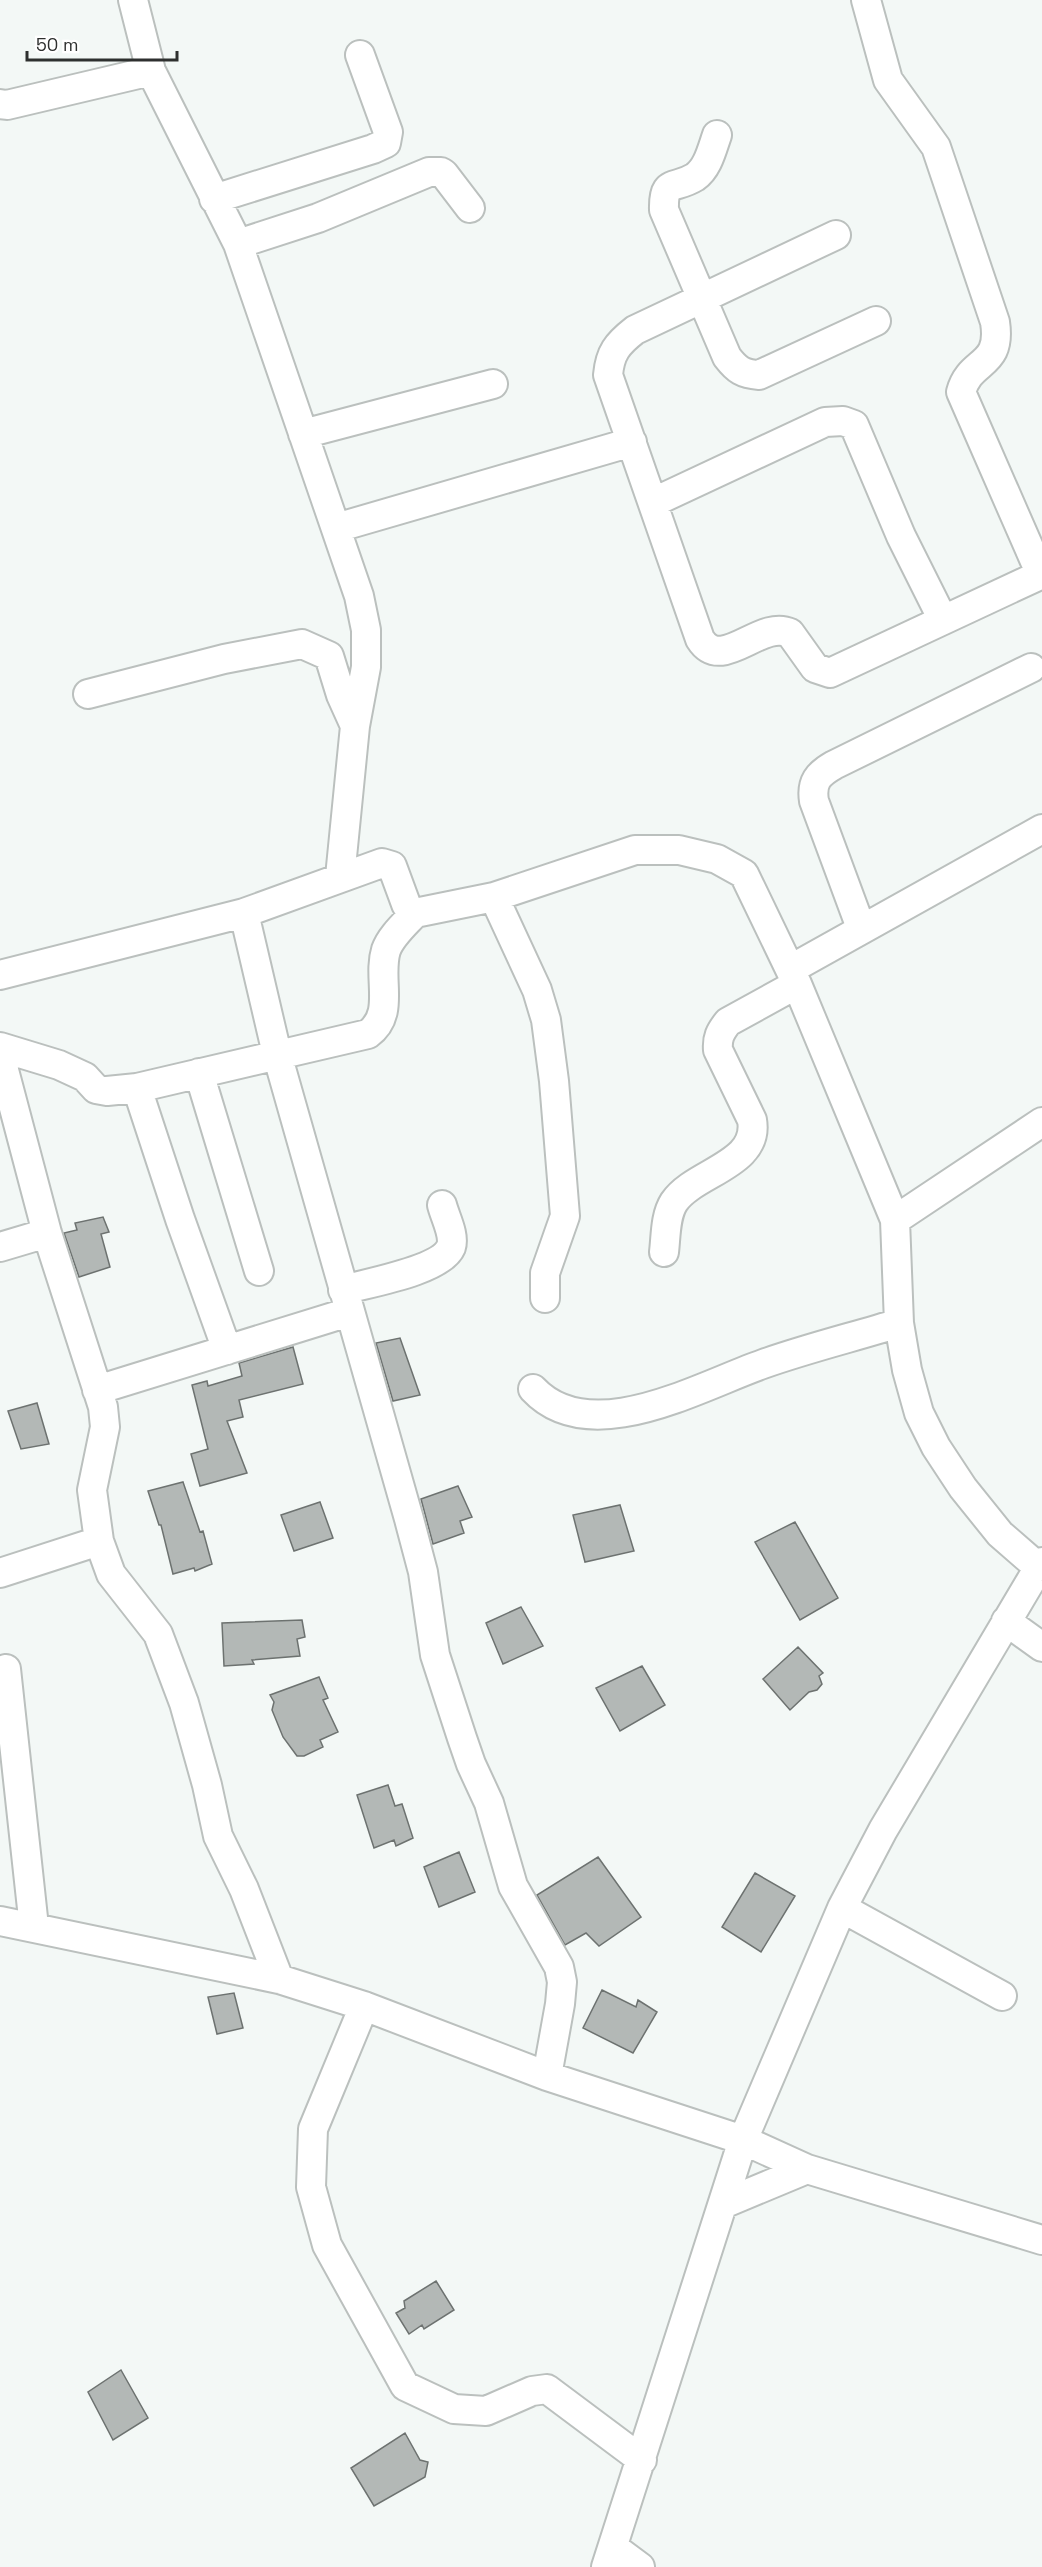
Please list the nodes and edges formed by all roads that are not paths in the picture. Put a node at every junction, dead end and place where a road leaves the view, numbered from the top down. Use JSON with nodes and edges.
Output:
{"nodes":[{"id":1,"x":133,"y":0,"type":"edge"},
{"id":2,"x":866,"y":0,"type":"edge"},
{"id":3,"x":360,"y":55,"type":"dead end"},
{"id":4,"x":151,"y":71,"type":"junction"},
{"id":5,"x":0,"y":104,"type":"edge"},
{"id":6,"x":717,"y":135,"type":"dead end"},
{"id":7,"x":214,"y":199,"type":"junction"},
{"id":8,"x":470,"y":208,"type":"dead end"},
{"id":9,"x":836,"y":235,"type":"dead end"},
{"id":10,"x":238,"y":244,"type":"junction"},
{"id":11,"x":702,"y":297,"type":"junction"},
{"id":12,"x":876,"y":321,"type":"dead end"},
{"id":13,"x":493,"y":384,"type":"dead end"},
{"id":14,"x":303,"y":434,"type":"junction"},
{"id":15,"x":632,"y":442,"type":"junction"},
{"id":16,"x":654,"y":502,"type":"junction"},
{"id":17,"x":336,"y":528,"type":"junction"},
{"id":18,"x":1042,"y":575,"type":"edge"},
{"id":19,"x":943,"y":620,"type":"junction"},
{"id":20,"x":1031,"y":668,"type":"dead end"},
{"id":21,"x":88,"y":694,"type":"dead end"},
{"id":22,"x":356,"y":726,"type":"junction"},
{"id":23,"x":1042,"y":829,"type":"edge"},
{"id":24,"x":340,"y":877,"type":"junction"},
{"id":25,"x":494,"y":897,"type":"junction"},
{"id":26,"x":244,"y":913,"type":"junction"},
{"id":27,"x":415,"y":913,"type":"junction"},
{"id":28,"x":861,"y":928,"type":"junction"},
{"id":29,"x":0,"y":975,"type":"edge"},
{"id":30,"x":794,"y":976,"type":"junction"},
{"id":31,"x":0,"y":1047,"type":"edge"},
{"id":32,"x":277,"y":1054,"type":"junction"},
{"id":33,"x":0,"y":1055,"type":"edge"},
{"id":34,"x":199,"y":1073,"type":"junction"},
{"id":35,"x":137,"y":1088,"type":"junction"},
{"id":36,"x":1042,"y":1122,"type":"edge"},
{"id":37,"x":442,"y":1205,"type":"dead end"},
{"id":38,"x":895,"y":1220,"type":"junction"},
{"id":39,"x":47,"y":1233,"type":"junction"},
{"id":40,"x":0,"y":1247,"type":"edge"},
{"id":41,"x":664,"y":1252,"type":"dead end"},
{"id":42,"x":260,"y":1271,"type":"dead end"},
{"id":43,"x":545,"y":1298,"type":"dead end"},
{"id":44,"x":346,"y":1301,"type":"junction"},
{"id":45,"x":899,"y":1323,"type":"junction"},
{"id":46,"x":227,"y":1350,"type":"junction"},
{"id":47,"x":533,"y":1389,"type":"dead end"},
{"id":48,"x":98,"y":1390,"type":"junction"},
{"id":49,"x":99,"y":1541,"type":"junction"},
{"id":50,"x":1040,"y":1565,"type":"edge"},
{"id":51,"x":0,"y":1573,"type":"edge"},
{"id":52,"x":1006,"y":1621,"type":"junction"},
{"id":53,"x":1042,"y":1647,"type":"edge"},
{"id":54,"x":6,"y":1669,"type":"dead end"},
{"id":55,"x":842,"y":1908,"type":"junction"},
{"id":56,"x":0,"y":1921,"type":"edge"},
{"id":57,"x":34,"y":1928,"type":"junction"},
{"id":58,"x":279,"y":1979,"type":"junction"},
{"id":59,"x":1002,"y":1996,"type":"dead end"},
{"id":60,"x":364,"y":2006,"type":"junction"},
{"id":61,"x":547,"y":2076,"type":"junction"},
{"id":62,"x":743,"y":2140,"type":"junction"},
{"id":63,"x":807,"y":2169,"type":"junction"},
{"id":64,"x":723,"y":2204,"type":"junction"},
{"id":65,"x":1042,"y":2240,"type":"edge"},
{"id":66,"x":642,"y":2460,"type":"junction"},
{"id":67,"x":609,"y":2557,"type":"edge"},
{"id":68,"x":639,"y":2567,"type":"edge"}],
"edges":[{"from":1,"to":4,"type":"street"},
{"from":2,"to":18,"type":"street"},
{"from":3,"to":7,"type":"street"},
{"from":4,"to":5,"type":"street"},
{"from":4,"to":7,"type":"street"},
{"from":6,"to":11,"type":"street"},
{"from":7,"to":10,"type":"street"},
{"from":8,"to":10,"type":"street"},
{"from":9,"to":11,"type":"street"},
{"from":10,"to":14,"type":"street"},
{"from":11,"to":12,"type":"street"},
{"from":11,"to":15,"type":"street"},
{"from":13,"to":14,"type":"street"},
{"from":14,"to":17,"type":"street"},
{"from":15,"to":16,"type":"street"},
{"from":15,"to":17,"type":"street"},
{"from":16,"to":19,"type":"street"},
{"from":16,"to":19,"type":"street"},
{"from":17,"to":22,"type":"street"},
{"from":18,"to":19,"type":"street"},
{"from":20,"to":28,"type":"street"},
{"from":21,"to":22,"type":"street"},
{"from":22,"to":24,"type":"street"},
{"from":23,"to":28,"type":"street"},
{"from":24,"to":26,"type":"street"},
{"from":24,"to":27,"type":"street"},
{"from":25,"to":27,"type":"street"},
{"from":25,"to":30,"type":"street"},
{"from":25,"to":43,"type":"street"},
{"from":26,"to":29,"type":"street"},
{"from":26,"to":32,"type":"street"},
{"from":27,"to":32,"type":"street"},
{"from":28,"to":30,"type":"street"},
{"from":30,"to":38,"type":"street"},
{"from":30,"to":41,"type":"street"},
{"from":31,"to":35,"type":"street"},
{"from":32,"to":34,"type":"street"},
{"from":32,"to":44,"type":"street"},
{"from":33,"to":39,"type":"street"},
{"from":34,"to":35,"type":"street"},
{"from":34,"to":42,"type":"street"},
{"from":35,"to":46,"type":"street"},
{"from":36,"to":38,"type":"street"},
{"from":37,"to":44,"type":"street"},
{"from":38,"to":45,"type":"street"},
{"from":39,"to":40,"type":"street"},
{"from":39,"to":48,"type":"street"},
{"from":44,"to":46,"type":"street"},
{"from":44,"to":61,"type":"street"},
{"from":45,"to":47,"type":"street"},
{"from":45,"to":50,"type":"street"},
{"from":46,"to":48,"type":"street"},
{"from":48,"to":49,"type":"street"},
{"from":49,"to":51,"type":"street"},
{"from":49,"to":58,"type":"street"},
{"from":50,"to":52,"type":"street"},
{"from":52,"to":53,"type":"street"},
{"from":52,"to":55,"type":"street"},
{"from":54,"to":57,"type":"street"},
{"from":55,"to":59,"type":"street"},
{"from":55,"to":62,"type":"street"},
{"from":56,"to":57,"type":"street"},
{"from":57,"to":58,"type":"street"},
{"from":58,"to":60,"type":"street"},
{"from":60,"to":61,"type":"street"},
{"from":60,"to":66,"type":"street"},
{"from":61,"to":62,"type":"street"},
{"from":62,"to":63,"type":"street"},
{"from":62,"to":64,"type":"street"},
{"from":63,"to":64,"type":"street"},
{"from":63,"to":65,"type":"street"},
{"from":64,"to":66,"type":"street"},
{"from":66,"to":67,"type":"street"},
{"from":67,"to":68,"type":"street"}]}
